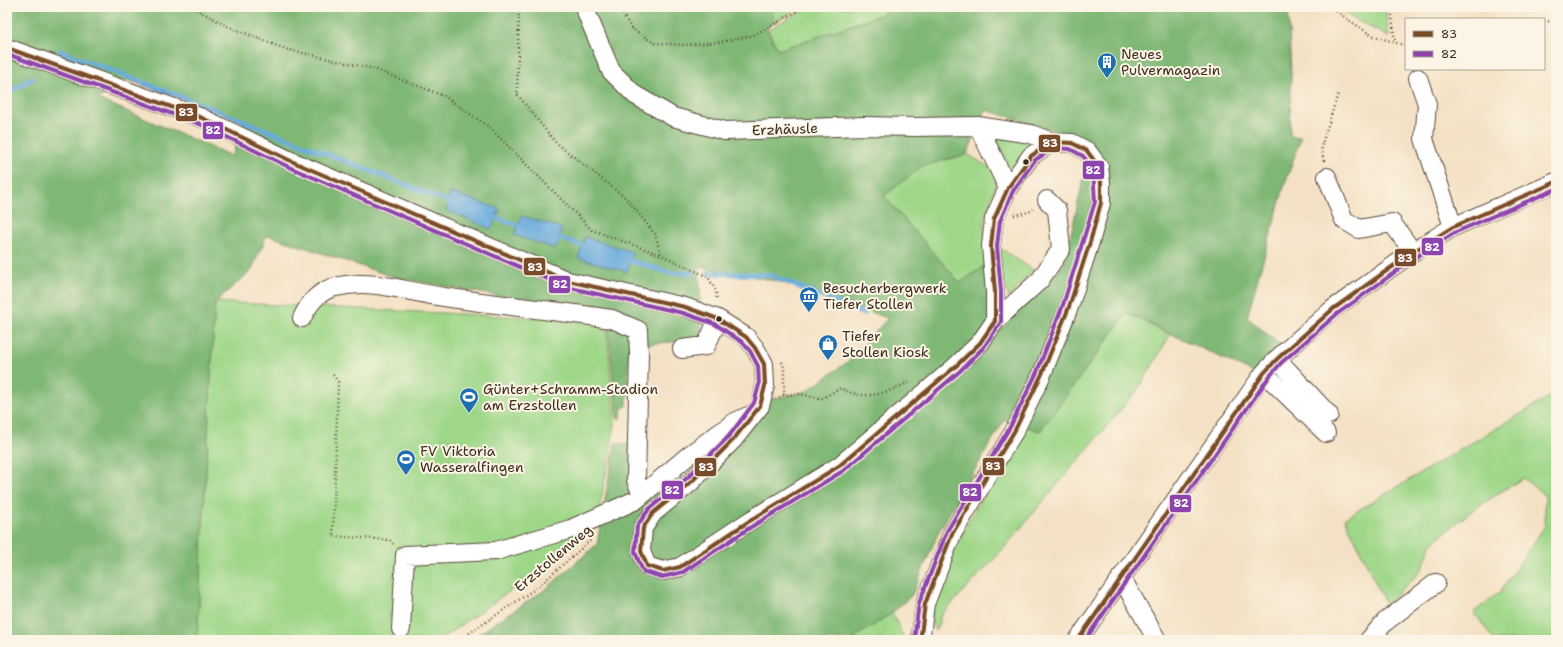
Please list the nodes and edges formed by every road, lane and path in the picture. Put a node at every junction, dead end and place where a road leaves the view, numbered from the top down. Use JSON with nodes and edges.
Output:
{"nodes":[{"id":1,"x":192,"y":7,"type":"edge"},
{"id":2,"x":519,"y":7,"type":"edge"},
{"id":3,"x":584,"y":7,"type":"edge"},
{"id":4,"x":619,"y":7,"type":"edge"},
{"id":5,"x":804,"y":7,"type":"edge"},
{"id":6,"x":1330,"y":7,"type":"edge"},
{"id":7,"x":1391,"y":7,"type":"edge"},
{"id":8,"x":1556,"y":20,"type":"edge"},
{"id":9,"x":1545,"y":22,"type":"edge"},
{"id":10,"x":1395,"y":43,"type":"junction"},
{"id":11,"x":1405,"y":45,"type":"edge"},
{"id":12,"x":7,"y":48,"type":"edge"},
{"id":13,"x":1418,"y":78,"type":"dead end"},
{"id":14,"x":1338,"y":94,"type":"dead end"},
{"id":15,"x":978,"y":126,"type":"junction"},
{"id":16,"x":1052,"y":142,"type":"junction"},
{"id":17,"x":1327,"y":177,"type":"joint"},
{"id":18,"x":1556,"y":182,"type":"edge"},
{"id":19,"x":1008,"y":188,"type":"junction"},
{"id":20,"x":1047,"y":200,"type":"joint"},
{"id":21,"x":994,"y":219,"type":"junction"},
{"id":22,"x":1453,"y":227,"type":"junction"},
{"id":23,"x":1413,"y":252,"type":"junction"},
{"id":24,"x":661,"y":255,"type":"junction"},
{"id":25,"x":302,"y":318,"type":"dead end"},
{"id":26,"x":718,"y":319,"type":"junction"},
{"id":27,"x":995,"y":321,"type":"junction"},
{"id":28,"x":682,"y":349,"type":"dead end"},
{"id":29,"x":1277,"y":359,"type":"junction"},
{"id":30,"x":1264,"y":373,"type":"junction"},
{"id":31,"x":333,"y":375,"type":"dead end"},
{"id":32,"x":911,"y":381,"type":"dead end"},
{"id":33,"x":784,"y":395,"type":"dead end"},
{"id":34,"x":754,"y":413,"type":"junction"},
{"id":35,"x":1329,"y":415,"type":"dead end"},
{"id":36,"x":1326,"y":433,"type":"dead end"},
{"id":37,"x":642,"y":495,"type":"junction"},
{"id":38,"x":596,"y":536,"type":"dead end"},
{"id":39,"x":405,"y":555,"type":"junction"},
{"id":40,"x":1121,"y":578,"type":"junction"},
{"id":41,"x":1436,"y":583,"type":"dead end"},
{"id":42,"x":401,"y":629,"type":"dead end"},
{"id":43,"x":459,"y":640,"type":"edge"},
{"id":44,"x":922,"y":640,"type":"edge"},
{"id":45,"x":1078,"y":640,"type":"edge"},
{"id":46,"x":1158,"y":640,"type":"edge"},
{"id":47,"x":1369,"y":640,"type":"edge"}],
"edges":[{"from":1,"to":24,"type":"path"},
{"from":2,"to":24,"type":"path"},
{"from":3,"to":15,"type":"street","name":"Erzhäusle"},
{"from":4,"to":5,"type":"path"},
{"from":6,"to":10,"type":"path"},
{"from":7,"to":10,"type":"path"},
{"from":8,"to":9,"type":"path"},
{"from":10,"to":11,"type":"path"},
{"from":12,"to":26,"type":"street"},
{"from":13,"to":22,"type":"street"},
{"from":14,"to":17,"type":"path"},
{"from":15,"to":16,"type":"street","name":"Erzhäusle"},
{"from":15,"to":19,"type":"street"},
{"from":16,"to":19,"type":"street"},
{"from":16,"to":44,"type":"street","name":"Erzhäusle"},
{"from":17,"to":23,"type":"street"},
{"from":18,"to":22,"type":"street"},
{"from":19,"to":21,"type":"street"},
{"from":20,"to":21,"type":"path"},
{"from":20,"to":27,"type":"street"},
{"from":21,"to":27,"type":"street"},
{"from":22,"to":23,"type":"street"},
{"from":23,"to":29,"type":"street"},
{"from":24,"to":26,"type":"path"},
{"from":25,"to":37,"type":"street"},
{"from":26,"to":28,"type":"street"},
{"from":26,"to":34,"type":"street"},
{"from":27,"to":34,"type":"street"},
{"from":29,"to":30,"type":"street"},
{"from":29,"to":35,"type":"street"},
{"from":30,"to":36,"type":"street"},
{"from":30,"to":40,"type":"street"},
{"from":31,"to":39,"type":"path"},
{"from":32,"to":33,"type":"path"},
{"from":34,"to":37,"type":"street"},
{"from":37,"to":39,"type":"street"},
{"from":38,"to":43,"type":"path","name":"Erzstollenweg"},
{"from":39,"to":42,"type":"street"},
{"from":40,"to":45,"type":"street"},
{"from":40,"to":46,"type":"street"},
{"from":41,"to":47,"type":"street"}]}
